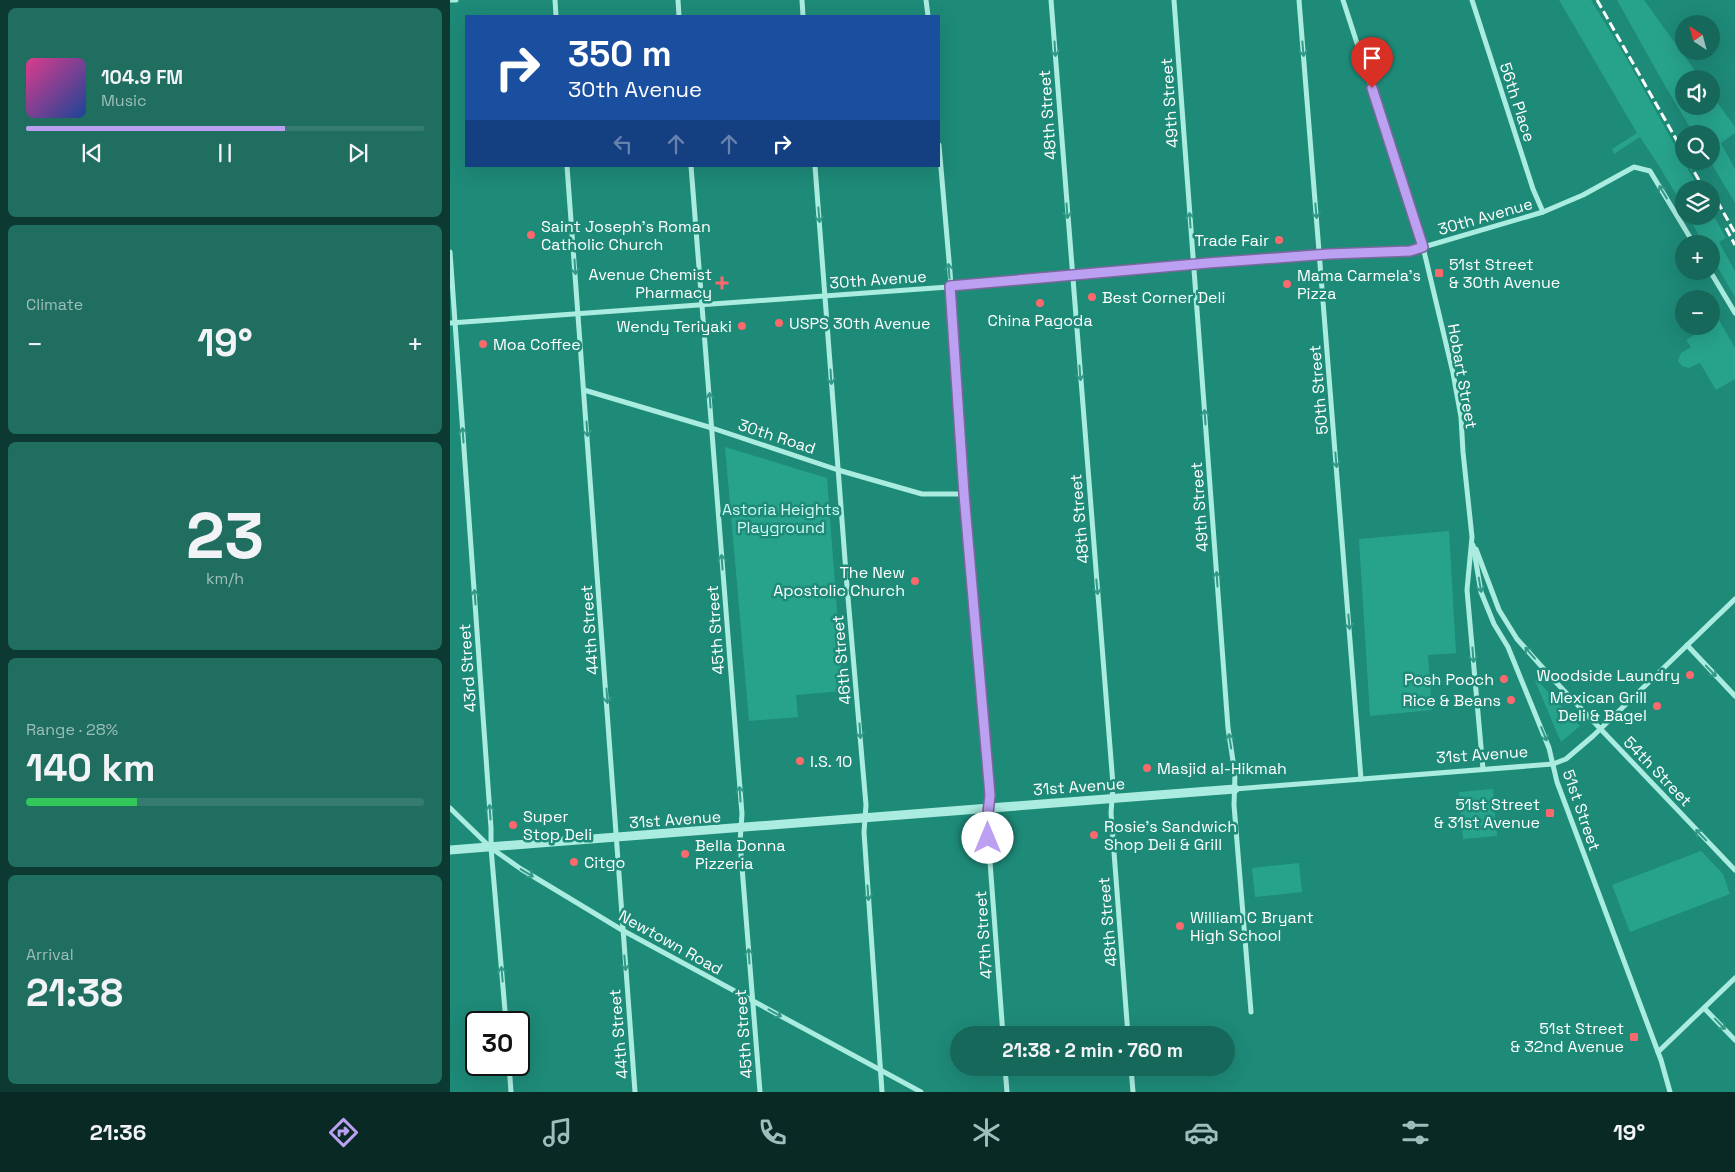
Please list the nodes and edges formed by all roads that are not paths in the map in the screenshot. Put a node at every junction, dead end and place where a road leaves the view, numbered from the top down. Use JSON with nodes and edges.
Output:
{"nodes":[{"id":1,"x":450,"y":0,"type":"edge"},
{"id":2,"x":456,"y":0,"type":"edge"},
{"id":3,"x":555,"y":0,"type":"edge"},
{"id":4,"x":678,"y":0,"type":"edge"},
{"id":5,"x":802,"y":0,"type":"edge"},
{"id":6,"x":926,"y":0,"type":"edge"},
{"id":7,"x":1051,"y":0,"type":"edge"},
{"id":8,"x":1174,"y":0,"type":"edge"},
{"id":9,"x":1298,"y":0,"type":"edge"},
{"id":10,"x":1343,"y":0,"type":"edge"},
{"id":11,"x":1472,"y":0,"type":"edge"},
{"id":12,"x":556,"y":15,"type":"edge"},
{"id":13,"x":679,"y":15,"type":"edge"},
{"id":14,"x":803,"y":15,"type":"edge"},
{"id":15,"x":928,"y":15,"type":"edge"},
{"id":16,"x":940,"y":158,"type":"edge"},
{"id":17,"x":567,"y":167,"type":"edge"},
{"id":18,"x":692,"y":167,"type":"edge"},
{"id":19,"x":815,"y":167,"type":"edge"},
{"id":20,"x":1543,"y":212,"type":"junction"},
{"id":21,"x":1689,"y":235,"type":"edge"},
{"id":22,"x":1423,"y":247,"type":"junction"},
{"id":23,"x":450,"y":252,"type":"edge"},
{"id":24,"x":1320,"y":255,"type":"junction"},
{"id":25,"x":1194,"y":265,"type":"junction"},
{"id":26,"x":1072,"y":276,"type":"junction"},
{"id":27,"x":1715,"y":280,"type":"edge"},
{"id":28,"x":950,"y":286,"type":"junction"},
{"id":29,"x":825,"y":296,"type":"junction"},
{"id":30,"x":703,"y":304,"type":"junction"},
{"id":31,"x":578,"y":313,"type":"junction"},
{"id":32,"x":1735,"y":313,"type":"edge"},
{"id":33,"x":453,"y":323,"type":"edge"},
{"id":34,"x":584,"y":390,"type":"junction"},
{"id":35,"x":712,"y":428,"type":"junction"},
{"id":36,"x":838,"y":470,"type":"junction"},
{"id":37,"x":964,"y":494,"type":"junction"},
{"id":38,"x":1472,"y":537,"type":"junction"},
{"id":39,"x":1735,"y":599,"type":"edge"},
{"id":40,"x":1687,"y":645,"type":"junction"},
{"id":41,"x":1735,"y":696,"type":"edge"},
{"id":42,"x":1600,"y":729,"type":"junction"},
{"id":43,"x":1553,"y":764,"type":"junction"},
{"id":44,"x":1483,"y":769,"type":"junction"},
{"id":45,"x":1361,"y":779,"type":"junction"},
{"id":46,"x":1235,"y":790,"type":"junction"},
{"id":47,"x":1112,"y":799,"type":"junction"},
{"id":48,"x":450,"y":808,"type":"edge"},
{"id":49,"x":988,"y":809,"type":"junction"},
{"id":50,"x":865,"y":818,"type":"junction"},
{"id":51,"x":741,"y":829,"type":"junction"},
{"id":52,"x":617,"y":838,"type":"junction"},
{"id":53,"x":491,"y":848,"type":"junction"},
{"id":54,"x":450,"y":850,"type":"edge"},
{"id":55,"x":1735,"y":870,"type":"edge"},
{"id":56,"x":622,"y":930,"type":"junction"},
{"id":57,"x":1735,"y":978,"type":"edge"},
{"id":58,"x":752,"y":1000,"type":"junction"},
{"id":59,"x":1704,"y":1008,"type":"junction"},
{"id":60,"x":505,"y":1011,"type":"edge"},
{"id":61,"x":1251,"y":1012,"type":"dead end"},
{"id":62,"x":1001,"y":1026,"type":"edge"},
{"id":63,"x":1127,"y":1026,"type":"edge"},
{"id":64,"x":1735,"y":1040,"type":"edge"},
{"id":65,"x":1658,"y":1052,"type":"junction"},
{"id":66,"x":880,"y":1071,"type":"junction"},
{"id":67,"x":510,"y":1076,"type":"edge"},
{"id":68,"x":1006,"y":1076,"type":"edge"},
{"id":69,"x":1132,"y":1076,"type":"edge"},
{"id":70,"x":511,"y":1092,"type":"edge"},
{"id":71,"x":635,"y":1092,"type":"edge"},
{"id":72,"x":760,"y":1092,"type":"edge"},
{"id":73,"x":882,"y":1092,"type":"edge"},
{"id":74,"x":920,"y":1092,"type":"edge"},
{"id":75,"x":1007,"y":1092,"type":"edge"},
{"id":76,"x":1133,"y":1092,"type":"edge"},
{"id":77,"x":1670,"y":1092,"type":"edge"}],
"edges":[{"from":1,"to":2,"type":"street"},
{"from":3,"to":12,"type":"street"},
{"from":4,"to":13,"type":"street"},
{"from":5,"to":14,"type":"street"},
{"from":6,"to":15,"type":"street"},
{"from":7,"to":26,"type":"street","name":"48th Street","one_way":true},
{"from":25,"to":8,"type":"street","name":"49th Street","one_way":true},
{"from":9,"to":24,"type":"street","name":"50th Street","one_way":true},
{"from":10,"to":22,"type":"street","name":"Hobart Street"},
{"from":11,"to":20,"type":"street","name":"56th Place"},
{"from":28,"to":16,"type":"street","name":"47th Street","one_way":true},
{"from":17,"to":31,"type":"street","name":"44th Street","one_way":true},
{"from":18,"to":30,"type":"street","name":"45th Street"},
{"from":19,"to":29,"type":"street","name":"46th Street","one_way":true},
{"from":21,"to":20,"type":"street","name":"30th Avenue","one_way":true},
{"from":20,"to":22,"type":"street","name":"30th Avenue"},
{"from":22,"to":24,"type":"street","name":"30th Avenue"},
{"from":22,"to":38,"type":"street","name":"Hobart Street"},
{"from":23,"to":33,"type":"street","name":"43rd Street"},
{"from":24,"to":25,"type":"street","name":"30th Avenue"},
{"from":24,"to":45,"type":"street","name":"50th Street","one_way":true},
{"from":25,"to":26,"type":"street","name":"30th Avenue"},
{"from":46,"to":25,"type":"street","name":"49th Street","one_way":true},
{"from":26,"to":28,"type":"street","name":"30th Avenue"},
{"from":26,"to":47,"type":"street","name":"48th Street","one_way":true},
{"from":27,"to":32,"type":"street"},
{"from":28,"to":29,"type":"street","name":"30th Avenue"},
{"from":28,"to":37,"type":"street","name":"47th Street"},
{"from":29,"to":30,"type":"street","name":"30th Avenue"},
{"from":29,"to":36,"type":"street","name":"46th Street","one_way":true},
{"from":30,"to":31,"type":"street","name":"30th Avenue"},
{"from":35,"to":30,"type":"street","name":"45th Street","one_way":true},
{"from":31,"to":33,"type":"street","name":"30th Avenue"},
{"from":31,"to":34,"type":"street","name":"44th Street"},
{"from":53,"to":33,"type":"street","name":"43rd Street","one_way":true},
{"from":34,"to":35,"type":"street","name":"30th Road"},
{"from":34,"to":52,"type":"street","name":"44th Street","one_way":true},
{"from":35,"to":36,"type":"street","name":"30th Road"},
{"from":51,"to":35,"type":"street","name":"45th Street","one_way":true},
{"from":36,"to":37,"type":"street","name":"30th Road"},
{"from":36,"to":50,"type":"street","name":"46th Street","one_way":true},
{"from":37,"to":49,"type":"street","name":"47th Street"},
{"from":42,"to":38,"type":"street","name":"54th Street","one_way":true},
{"from":38,"to":43,"type":"street","name":"51st Street","one_way":true},
{"from":38,"to":44,"type":"street","name":"Hobart Street","one_way":true},
{"from":39,"to":40,"type":"street","name":"31st Avenue"},
{"from":40,"to":41,"type":"street","one_way":true},
{"from":40,"to":42,"type":"street","name":"31st Avenue"},
{"from":42,"to":43,"type":"street","name":"31st Avenue"},
{"from":55,"to":42,"type":"street","name":"54th Street","one_way":true},
{"from":43,"to":44,"type":"street","name":"31st Avenue"},
{"from":43,"to":65,"type":"street","name":"51st Street"},
{"from":44,"to":45,"type":"street","name":"31st Avenue"},
{"from":45,"to":46,"type":"street","name":"31st Avenue"},
{"from":46,"to":47,"type":"street","name":"31st Avenue"},
{"from":46,"to":61,"type":"street","name":"49th Street"},
{"from":47,"to":49,"type":"street","name":"31st Avenue"},
{"from":47,"to":63,"type":"street","name":"48th Street"},
{"from":48,"to":53,"type":"street","name":"Newtown Road"},
{"from":49,"to":50,"type":"street","name":"31st Avenue"},
{"from":49,"to":62,"type":"street","name":"47th Street"},
{"from":50,"to":51,"type":"street","name":"31st Avenue"},
{"from":50,"to":66,"type":"street","name":"46th Street","one_way":true},
{"from":51,"to":52,"type":"street","name":"31st Avenue"},
{"from":58,"to":51,"type":"street","name":"45th Street","one_way":true},
{"from":52,"to":53,"type":"street","name":"31st Avenue"},
{"from":52,"to":56,"type":"street","name":"44th Street"},
{"from":53,"to":54,"type":"street","name":"31st Avenue"},
{"from":53,"to":56,"type":"street","name":"Newtown Road","one_way":true},
{"from":60,"to":53,"type":"street","name":"43rd Street","one_way":true},
{"from":56,"to":58,"type":"street","name":"Newtown Road"},
{"from":56,"to":71,"type":"street","name":"44th Street","one_way":true},
{"from":57,"to":59,"type":"street"},
{"from":58,"to":66,"type":"street","name":"Newtown Road","one_way":true},
{"from":58,"to":72,"type":"street","name":"45th Street"},
{"from":59,"to":64,"type":"street","one_way":true},
{"from":59,"to":65,"type":"street"},
{"from":65,"to":77,"type":"street","name":"51st Street"},
{"from":66,"to":73,"type":"street","name":"46th Street"},
{"from":66,"to":74,"type":"street","name":"Newtown Road"},
{"from":67,"to":70,"type":"street"},
{"from":68,"to":75,"type":"street"},
{"from":69,"to":76,"type":"street"}]}
